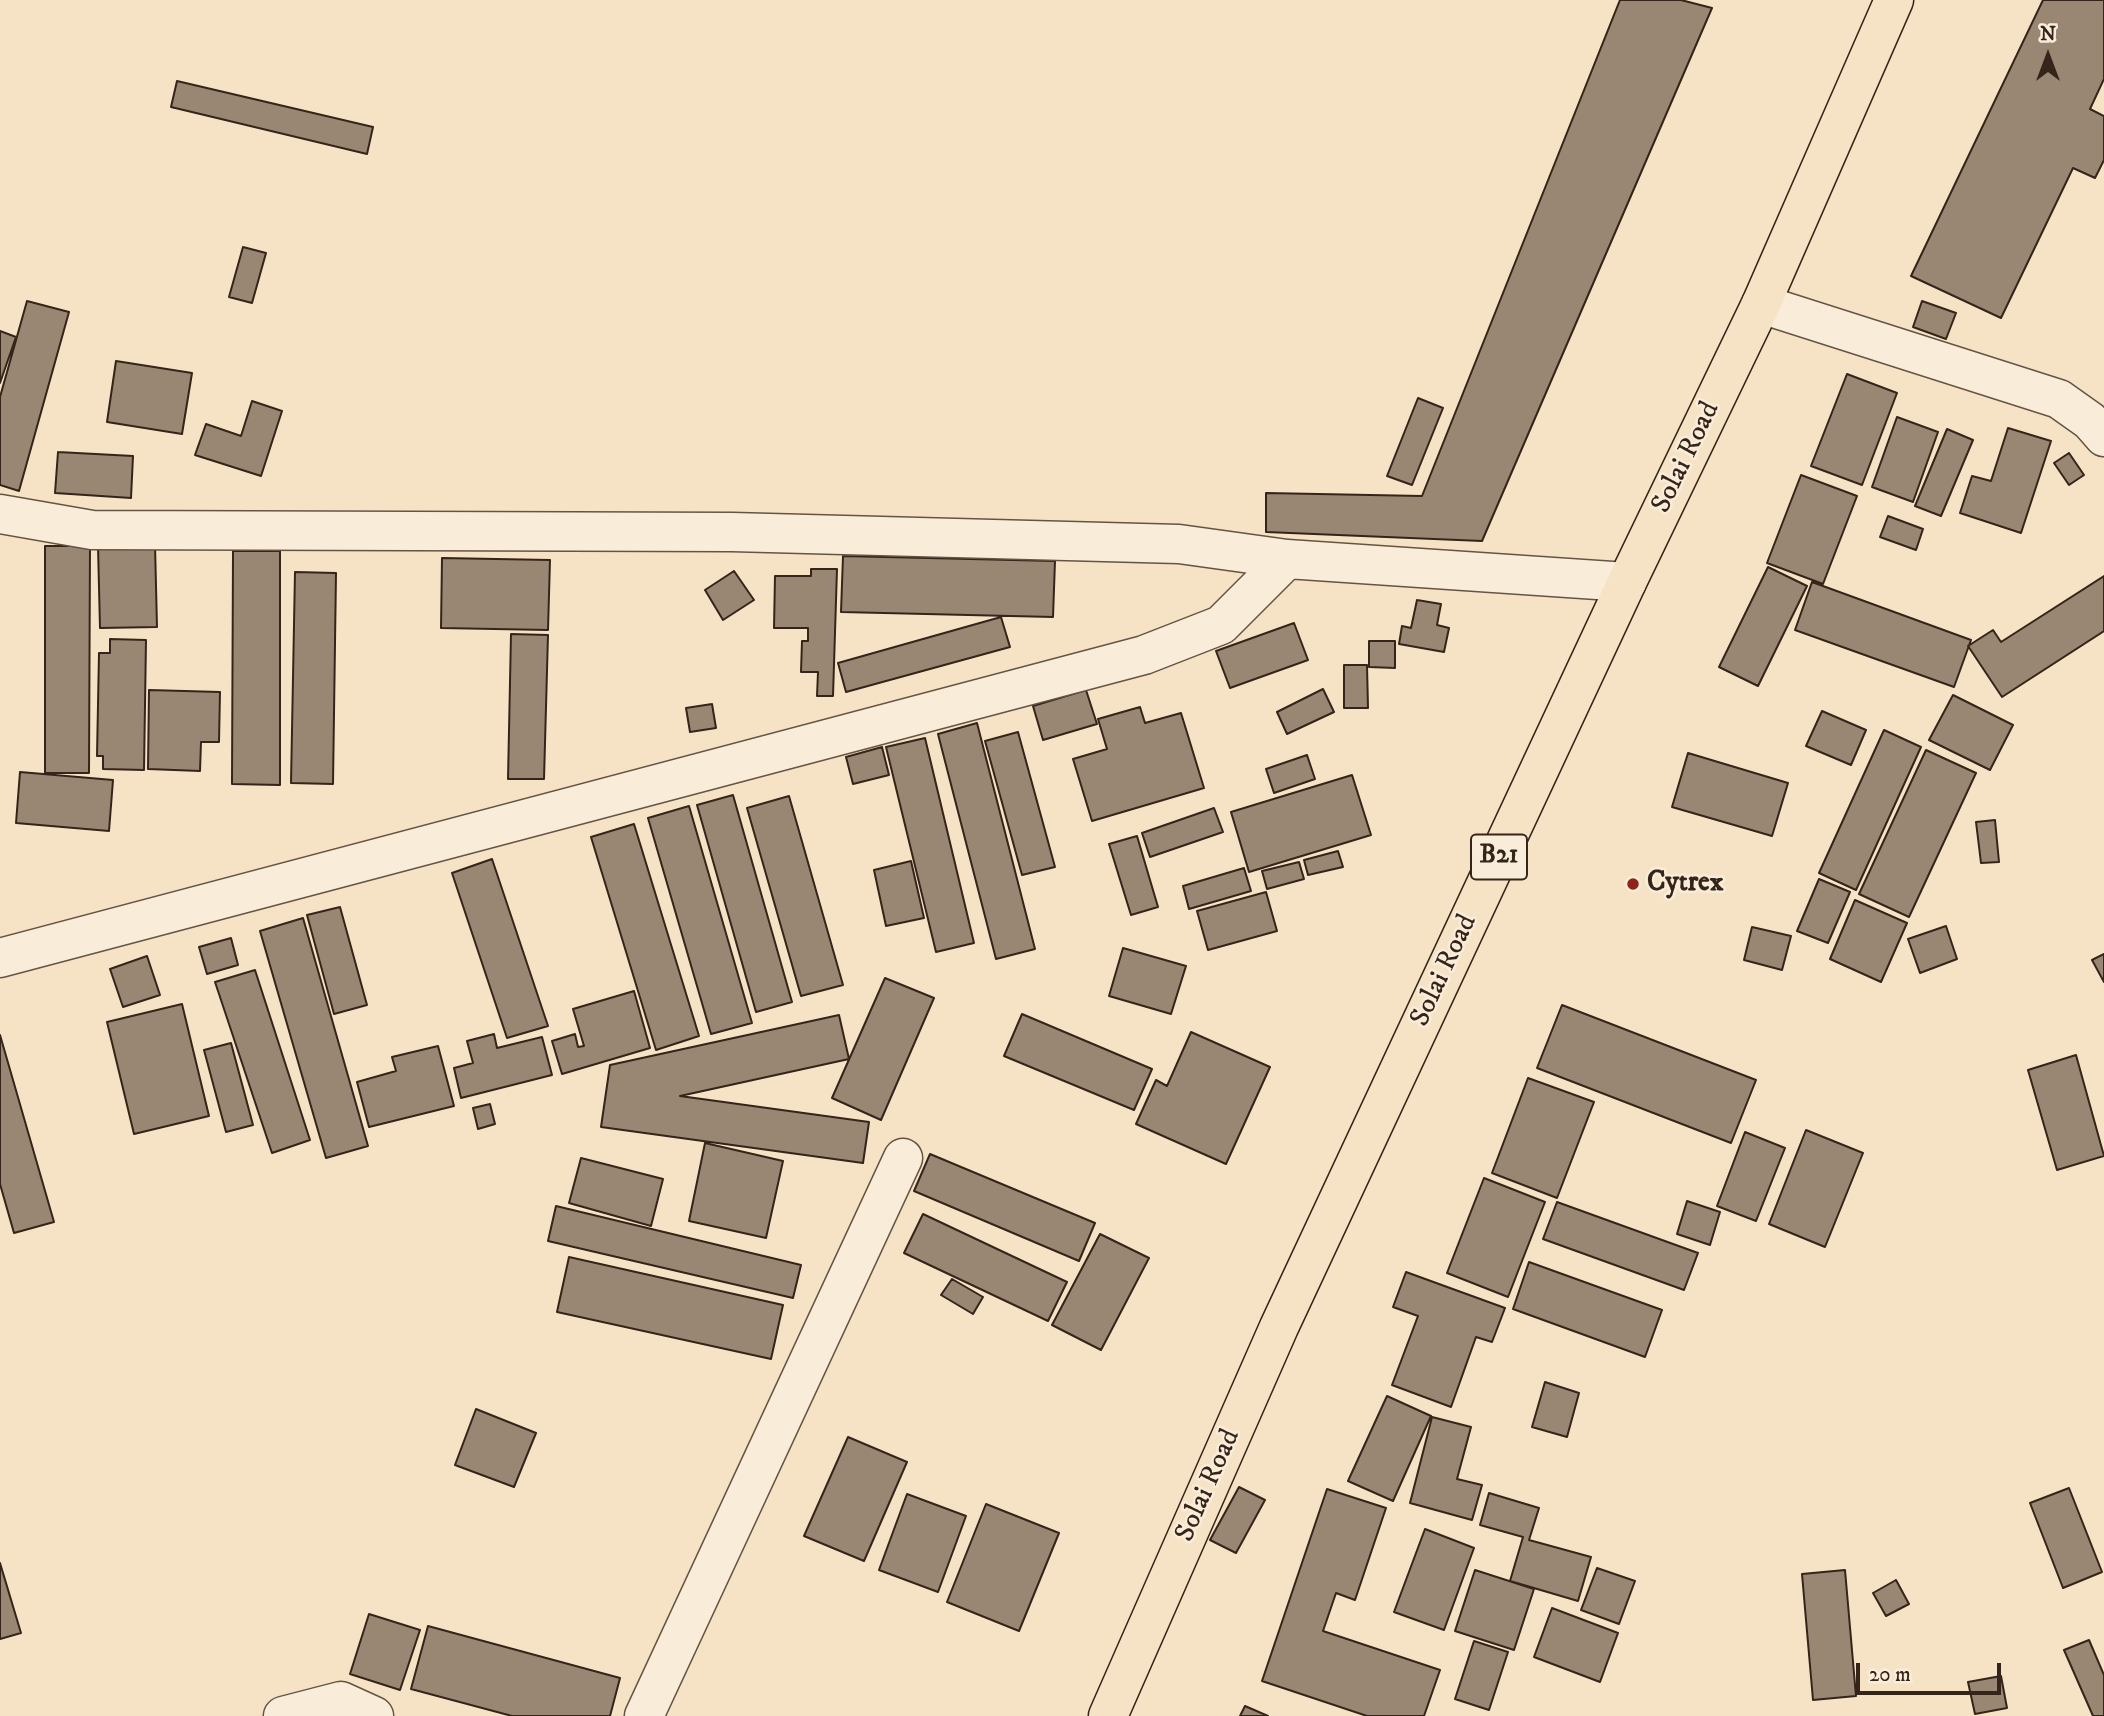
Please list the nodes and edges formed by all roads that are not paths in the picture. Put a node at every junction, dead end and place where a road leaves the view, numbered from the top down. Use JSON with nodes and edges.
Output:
{"nodes":[{"id":1,"x":1894,"y":0,"type":"edge"},
{"id":2,"x":1761,"y":304,"type":"junction"},
{"id":3,"x":2104,"y":437,"type":"edge"},
{"id":4,"x":0,"y":514,"type":"edge"},
{"id":5,"x":1287,"y":559,"type":"junction"},
{"id":6,"x":1627,"y":582,"type":"junction"},
{"id":7,"x":0,"y":958,"type":"edge"},
{"id":8,"x":903,"y":1158,"type":"dead end"},
{"id":9,"x":283,"y":1716,"type":"edge"},
{"id":10,"x":374,"y":1716,"type":"edge"},
{"id":11,"x":644,"y":1716,"type":"edge"},
{"id":12,"x":1108,"y":1716,"type":"edge"}],
"edges":[{"from":1,"to":2,"type":"highway","name":"Solai Road","number":"B21"},
{"from":2,"to":3,"type":"street"},
{"from":2,"to":6,"type":"highway","name":"Solai Road","number":"B21"},
{"from":4,"to":5,"type":"street"},
{"from":5,"to":6,"type":"street"},
{"from":5,"to":7,"type":"street"},
{"from":6,"to":12,"type":"highway","name":"Solai Road","number":"B21"},
{"from":8,"to":11,"type":"street"},
{"from":9,"to":10,"type":"street"}]}
